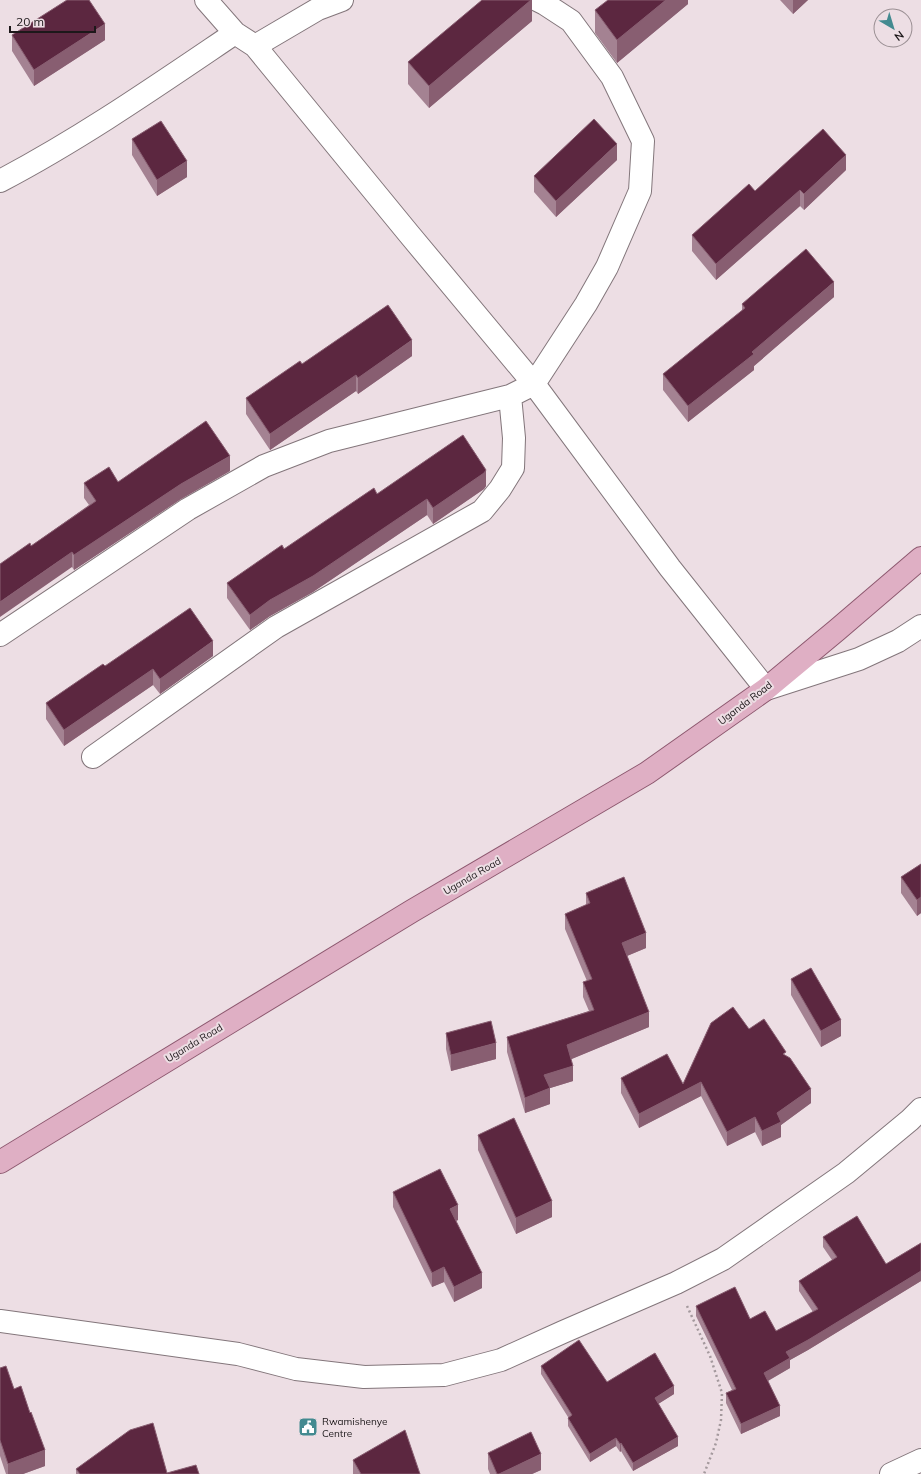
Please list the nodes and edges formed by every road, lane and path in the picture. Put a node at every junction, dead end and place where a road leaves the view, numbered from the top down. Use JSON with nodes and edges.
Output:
{"nodes":[{"id":1,"x":206,"y":0,"type":"edge"},
{"id":2,"x":342,"y":0,"type":"edge"},
{"id":3,"x":537,"y":0,"type":"edge"},
{"id":4,"x":235,"y":34,"type":"junction"},
{"id":5,"x":255,"y":46,"type":"junction"},
{"id":6,"x":0,"y":181,"type":"edge"},
{"id":7,"x":534,"y":384,"type":"junction"},
{"id":8,"x":510,"y":396,"type":"junction"},
{"id":9,"x":921,"y":558,"type":"edge"},
{"id":10,"x":921,"y":626,"type":"edge"},
{"id":11,"x":0,"y":635,"type":"edge"},
{"id":12,"x":766,"y":689,"type":"junction"},
{"id":13,"x":93,"y":757,"type":"dead end"},
{"id":14,"x":921,"y":1110,"type":"edge"},
{"id":15,"x":0,"y":1162,"type":"edge"},
{"id":16,"x":676,"y":1284,"type":"junction"},
{"id":17,"x":0,"y":1321,"type":"edge"},
{"id":18,"x":921,"y":1460,"type":"edge"},
{"id":19,"x":704,"y":1474,"type":"edge"},
{"id":20,"x":891,"y":1474,"type":"edge"}],
"edges":[{"from":1,"to":4,"type":"street"},
{"from":2,"to":5,"type":"street"},
{"from":3,"to":7,"type":"street"},
{"from":4,"to":5,"type":"street"},
{"from":4,"to":6,"type":"street"},
{"from":5,"to":7,"type":"street"},
{"from":7,"to":8,"type":"street"},
{"from":7,"to":12,"type":"street"},
{"from":8,"to":11,"type":"street"},
{"from":8,"to":13,"type":"street"},
{"from":9,"to":12,"type":"main road","name":"Uganda Road"},
{"from":10,"to":12,"type":"street"},
{"from":12,"to":15,"type":"main road","name":"Uganda Road"},
{"from":14,"to":16,"type":"street"},
{"from":16,"to":17,"type":"street"},
{"from":16,"to":19,"type":"path"},
{"from":18,"to":20,"type":"street"}]}
